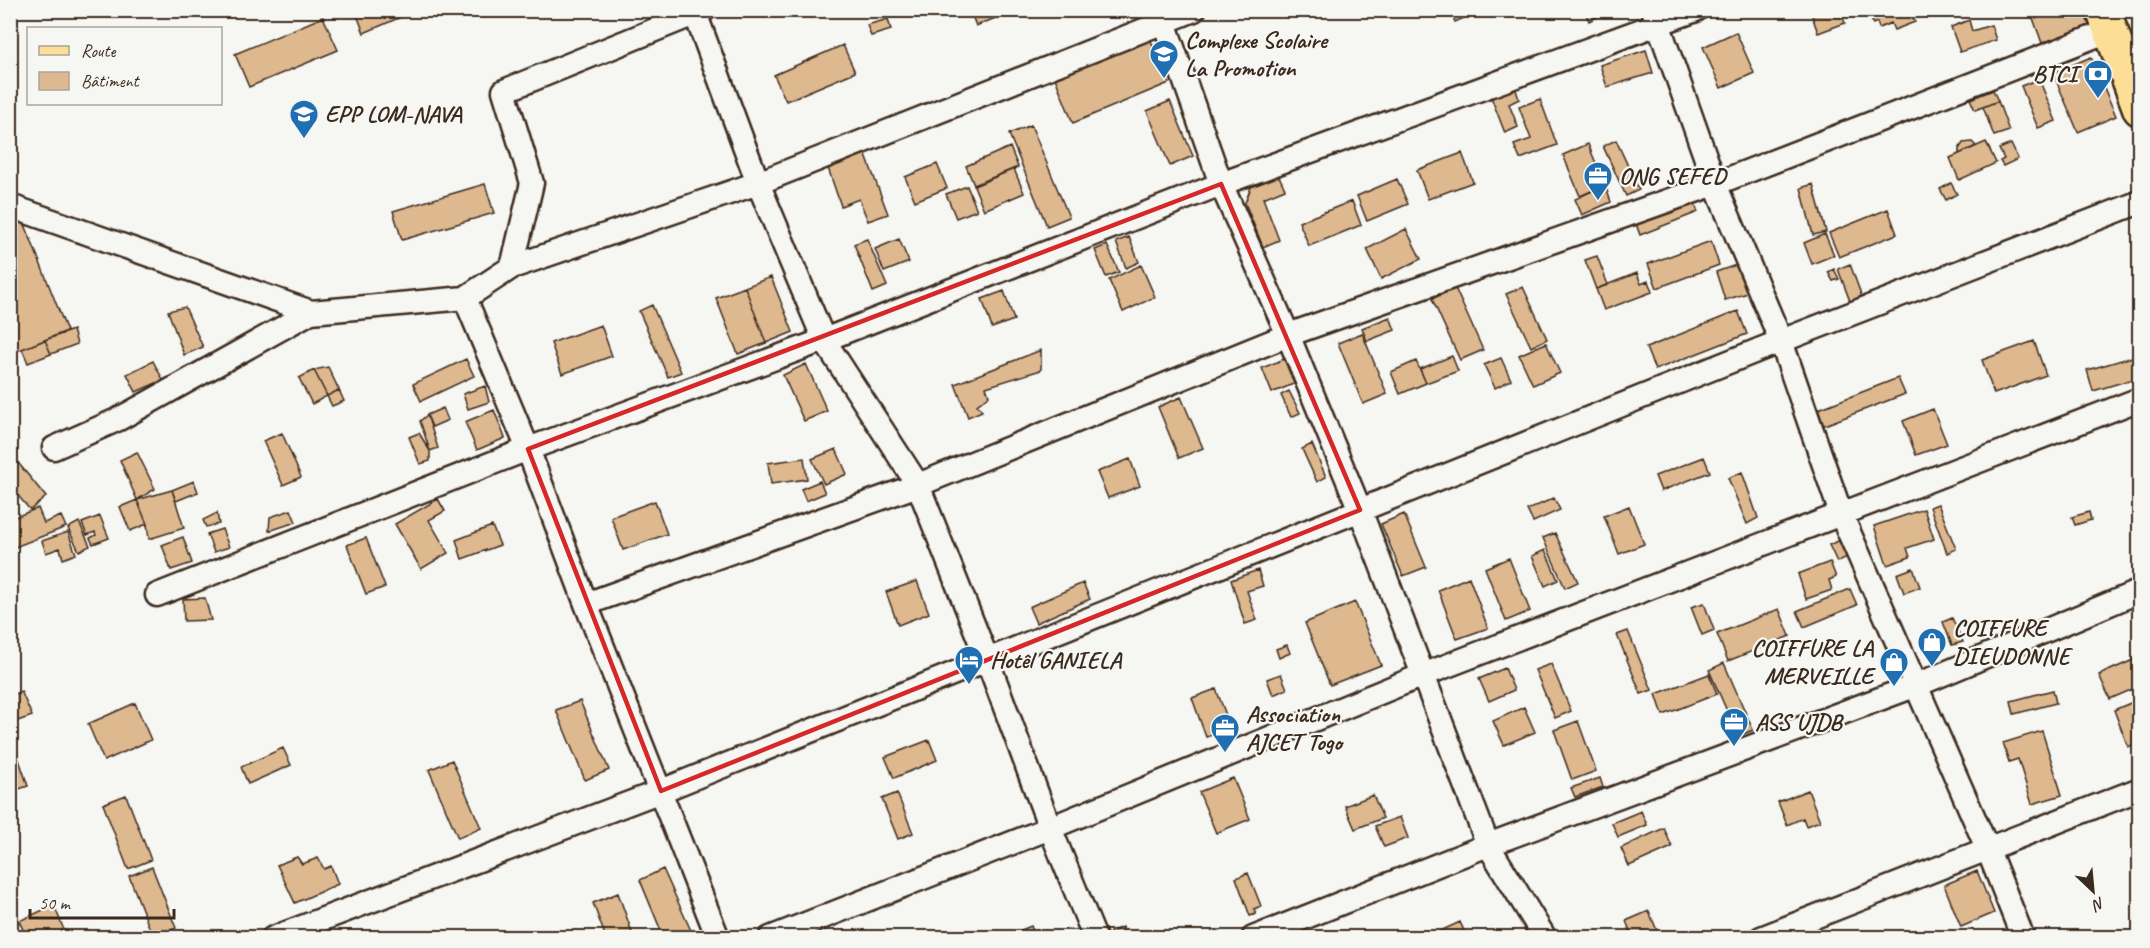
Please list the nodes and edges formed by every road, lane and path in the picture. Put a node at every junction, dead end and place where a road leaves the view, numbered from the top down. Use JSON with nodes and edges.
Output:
{"nodes":[{"id":1,"x":1194,"y":10,"type":"edge"},
{"id":2,"x":1696,"y":10,"type":"edge"},
{"id":3,"x":698,"y":12,"type":"edge"},
{"id":4,"x":1162,"y":16,"type":"edge"},
{"id":5,"x":1656,"y":18,"type":"edge"},
{"id":6,"x":2107,"y":20,"type":"edge"},
{"id":7,"x":2139,"y":109,"type":"edge"},
{"id":8,"x":758,"y":183,"type":"junction"},
{"id":9,"x":1221,"y":184,"type":"junction"},
{"id":10,"x":1715,"y":184,"type":"junction"},
{"id":11,"x":2139,"y":202,"type":"edge"},
{"id":12,"x":10,"y":206,"type":"edge"},
{"id":13,"x":512,"y":267,"type":"junction"},
{"id":14,"x":465,"y":298,"type":"junction"},
{"id":15,"x":311,"y":312,"type":"junction"},
{"id":16,"x":1288,"y":335,"type":"junction"},
{"id":17,"x":824,"y":340,"type":"junction"},
{"id":18,"x":1781,"y":341,"type":"junction"},
{"id":19,"x":2139,"y":399,"type":"edge"},
{"id":20,"x":54,"y":448,"type":"dead end"},
{"id":21,"x":528,"y":449,"type":"junction"},
{"id":22,"x":918,"y":485,"type":"junction"},
{"id":23,"x":1360,"y":510,"type":"junction"},
{"id":24,"x":1841,"y":514,"type":"junction"},
{"id":25,"x":2139,"y":591,"type":"edge"},
{"id":26,"x":157,"y":595,"type":"dead end"},
{"id":27,"x":586,"y":604,"type":"junction"},
{"id":28,"x":987,"y":658,"type":"junction"},
{"id":29,"x":1424,"y":675,"type":"junction"},
{"id":30,"x":1917,"y":685,"type":"junction"},
{"id":31,"x":2139,"y":789,"type":"edge"},
{"id":32,"x":661,"y":791,"type":"junction"},
{"id":33,"x":1050,"y":828,"type":"junction"},
{"id":34,"x":1488,"y":845,"type":"junction"},
{"id":35,"x":1988,"y":850,"type":"junction"},
{"id":36,"x":273,"y":938,"type":"edge"},
{"id":37,"x":718,"y":938,"type":"edge"},
{"id":38,"x":770,"y":938,"type":"edge"},
{"id":39,"x":1095,"y":938,"type":"edge"},
{"id":40,"x":1253,"y":938,"type":"edge"},
{"id":41,"x":1545,"y":938,"type":"edge"},
{"id":42,"x":1761,"y":938,"type":"edge"},
{"id":43,"x":2023,"y":938,"type":"edge"}],
"edges":[{"from":1,"to":4,"type":"street"},
{"from":2,"to":5,"type":"street"},
{"from":3,"to":8,"type":"street"},
{"from":3,"to":13,"type":"street"},
{"from":4,"to":8,"type":"street"},
{"from":4,"to":9,"type":"street"},
{"from":5,"to":9,"type":"street"},
{"from":5,"to":10,"type":"street"},
{"from":6,"to":7,"type":"main road"},
{"from":6,"to":10,"type":"street"},
{"from":8,"to":13,"type":"street"},
{"from":8,"to":17,"type":"street"},
{"from":9,"to":16,"type":"street"},
{"from":9,"to":17,"type":"street"},
{"from":10,"to":16,"type":"street"},
{"from":10,"to":18,"type":"street"},
{"from":11,"to":18,"type":"street"},
{"from":12,"to":15,"type":"street"},
{"from":13,"to":14,"type":"street"},
{"from":14,"to":15,"type":"street"},
{"from":14,"to":21,"type":"street"},
{"from":15,"to":20,"type":"street"},
{"from":16,"to":22,"type":"street"},
{"from":16,"to":23,"type":"street"},
{"from":17,"to":21,"type":"street"},
{"from":17,"to":22,"type":"street"},
{"from":18,"to":23,"type":"street"},
{"from":18,"to":24,"type":"street"},
{"from":19,"to":24,"type":"street"},
{"from":21,"to":26,"type":"street"},
{"from":21,"to":27,"type":"street"},
{"from":22,"to":27,"type":"street"},
{"from":22,"to":28,"type":"street"},
{"from":23,"to":28,"type":"street"},
{"from":23,"to":29,"type":"street"},
{"from":24,"to":29,"type":"street"},
{"from":24,"to":30,"type":"street"},
{"from":25,"to":30,"type":"street"},
{"from":27,"to":32,"type":"street"},
{"from":28,"to":32,"type":"street"},
{"from":28,"to":33,"type":"street"},
{"from":29,"to":33,"type":"street"},
{"from":29,"to":34,"type":"street"},
{"from":30,"to":34,"type":"street"},
{"from":30,"to":35,"type":"street"},
{"from":31,"to":35,"type":"street"},
{"from":32,"to":36,"type":"street"},
{"from":32,"to":37,"type":"street"},
{"from":33,"to":38,"type":"street"},
{"from":33,"to":39,"type":"street"},
{"from":34,"to":40,"type":"street"},
{"from":34,"to":41,"type":"street"},
{"from":35,"to":42,"type":"street"},
{"from":35,"to":43,"type":"street"}]}
